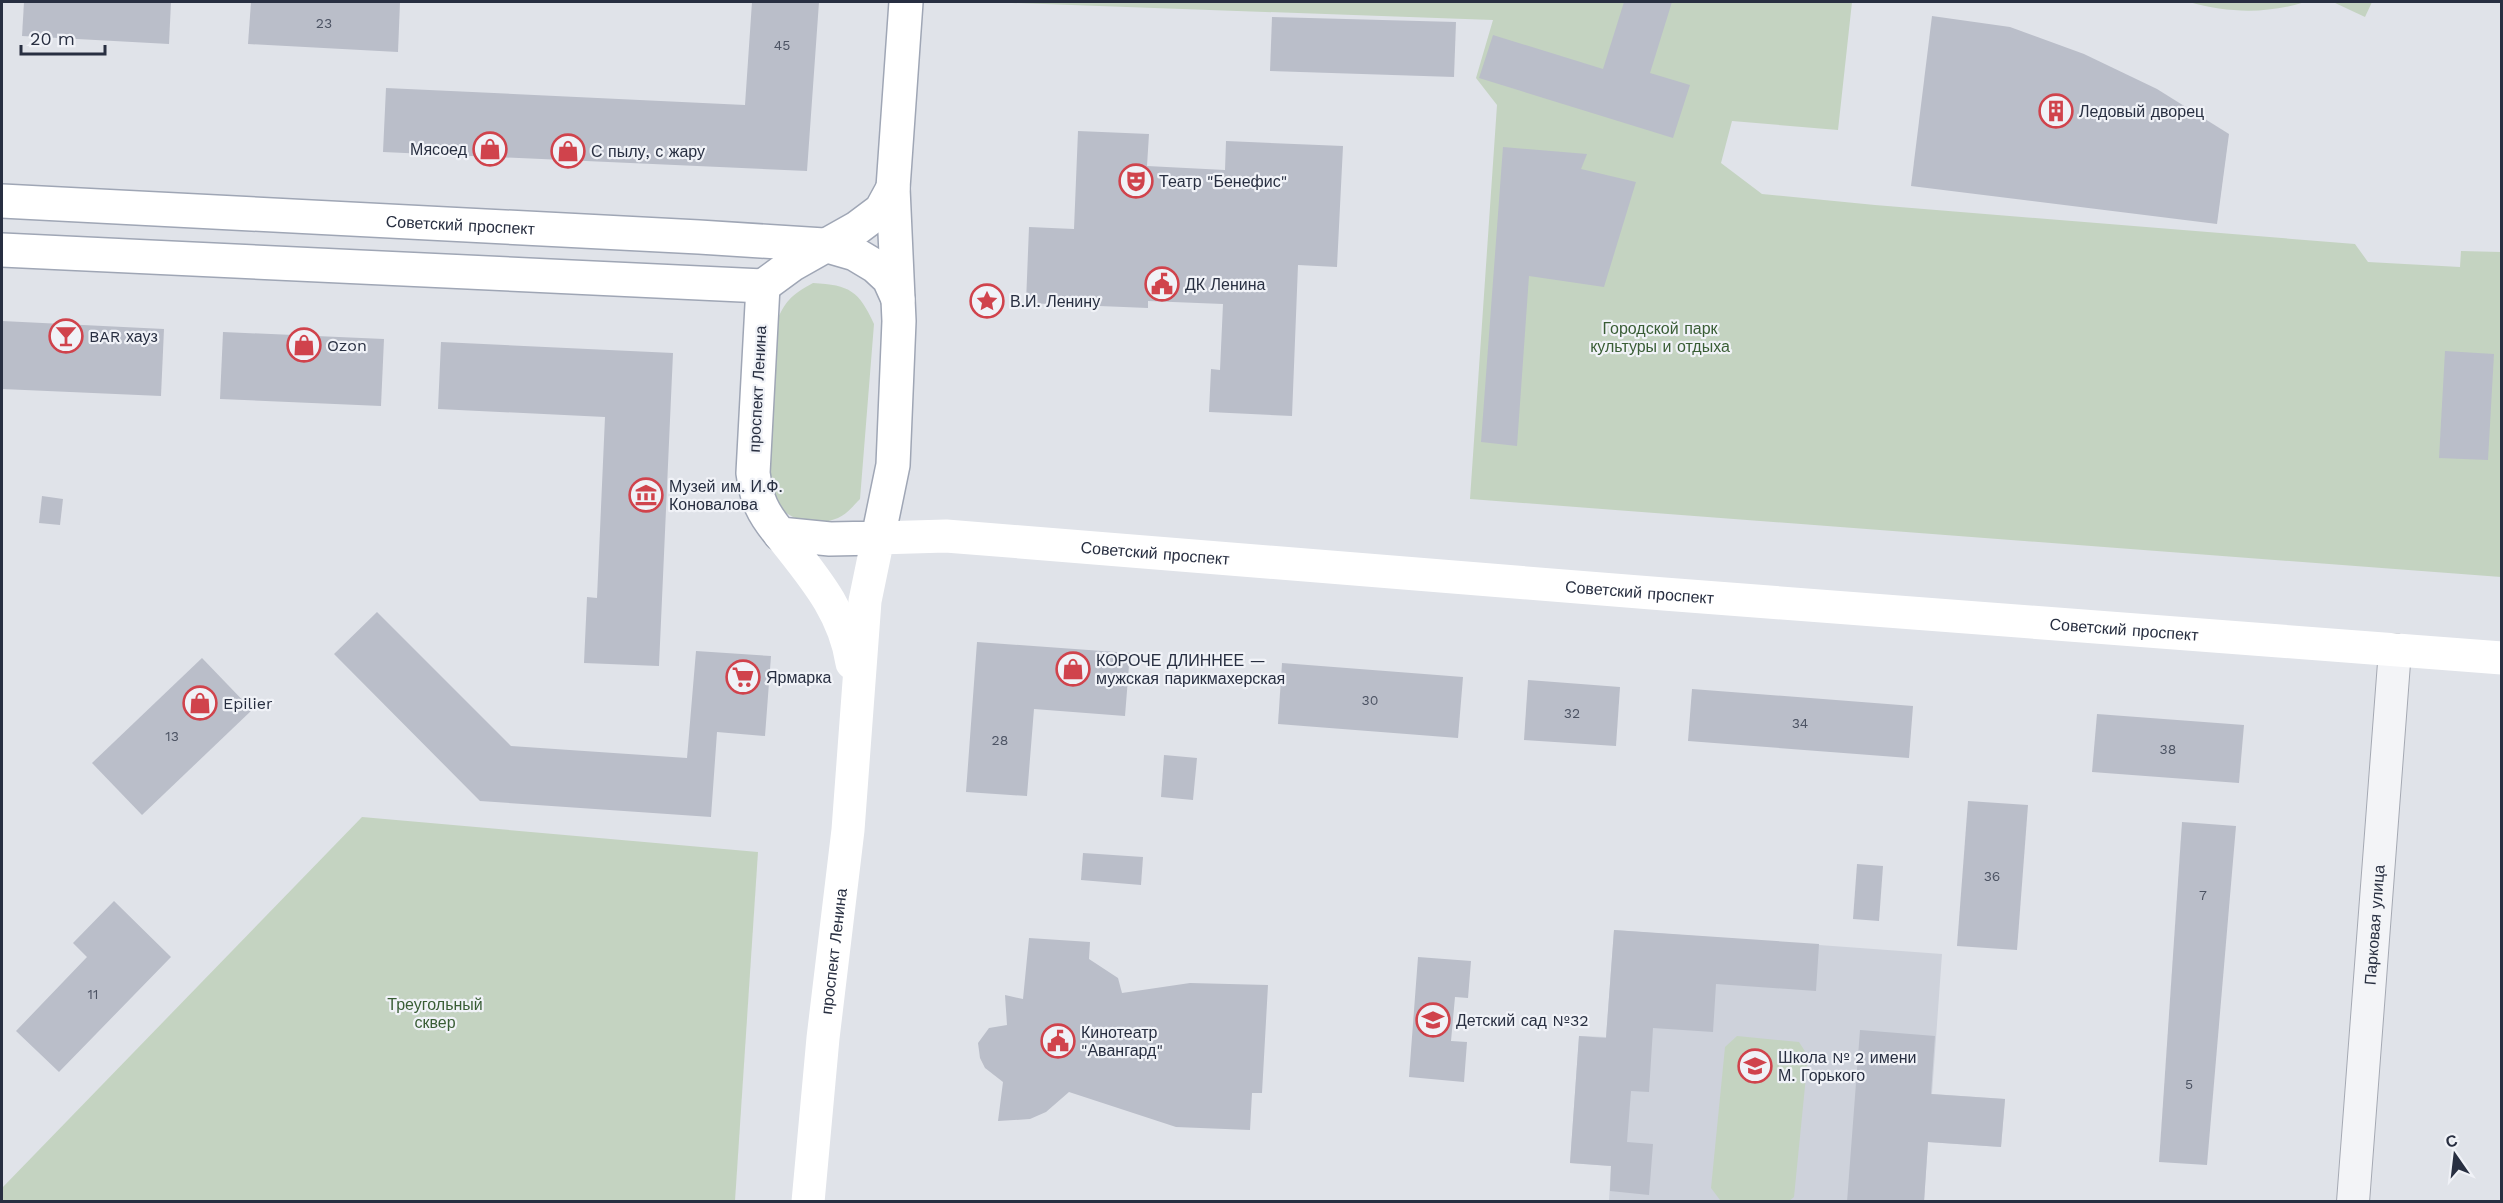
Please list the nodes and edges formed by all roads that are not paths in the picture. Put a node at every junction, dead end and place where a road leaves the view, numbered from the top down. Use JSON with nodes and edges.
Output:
{"nodes":[{"id":1,"x":906,"y":2,"type":"edge"},
{"id":2,"x":893,"y":188,"type":"junction"},
{"id":3,"x":2,"y":201,"type":"edge"},
{"id":4,"x":824,"y":245,"type":"junction"},
{"id":5,"x":2,"y":250,"type":"edge"},
{"id":6,"x":763,"y":286,"type":"junction"},
{"id":7,"x":898,"y":299,"type":"junction"},
{"id":8,"x":780,"y":534,"type":"junction"},
{"id":9,"x":878,"y":538,"type":"junction"},
{"id":10,"x":2395,"y":650,"type":"junction"},
{"id":11,"x":2502,"y":658,"type":"edge"},
{"id":12,"x":858,"y":701,"type":"junction"},
{"id":13,"x":807,"y":1202,"type":"edge"},
{"id":14,"x":2353,"y":1202,"type":"edge"}],
"edges":[{"from":1,"to":2,"type":"main road","name":"проспект Ленина"},
{"from":2,"to":4,"type":"main road","name":"проспект Ленина"},
{"from":2,"to":7,"type":"main road","name":"проспект Ленина"},
{"from":3,"to":4,"type":"main road","name":"Советский проспект"},
{"from":4,"to":6,"type":"main road","name":"проспект Ленина"},
{"from":4,"to":7,"type":"main road","name":"Советский проспект"},
{"from":5,"to":6,"type":"main road"},
{"from":6,"to":8,"type":"main road","name":"проспект Ленина"},
{"from":7,"to":9,"type":"main road","name":"проспект Ленина"},
{"from":8,"to":9,"type":"main road","name":"Советский проспект"},
{"from":8,"to":12,"type":"main road","name":"проспект Ленина"},
{"from":9,"to":10,"type":"main road","name":"Советский проспект"},
{"from":9,"to":12,"type":"main road","name":"проспект Ленина"},
{"from":10,"to":11,"type":"main road","name":"Советский проспект"},
{"from":10,"to":14,"type":"street","name":"Парковая улица"},
{"from":12,"to":13,"type":"main road","name":"проспект Ленина"}]}
